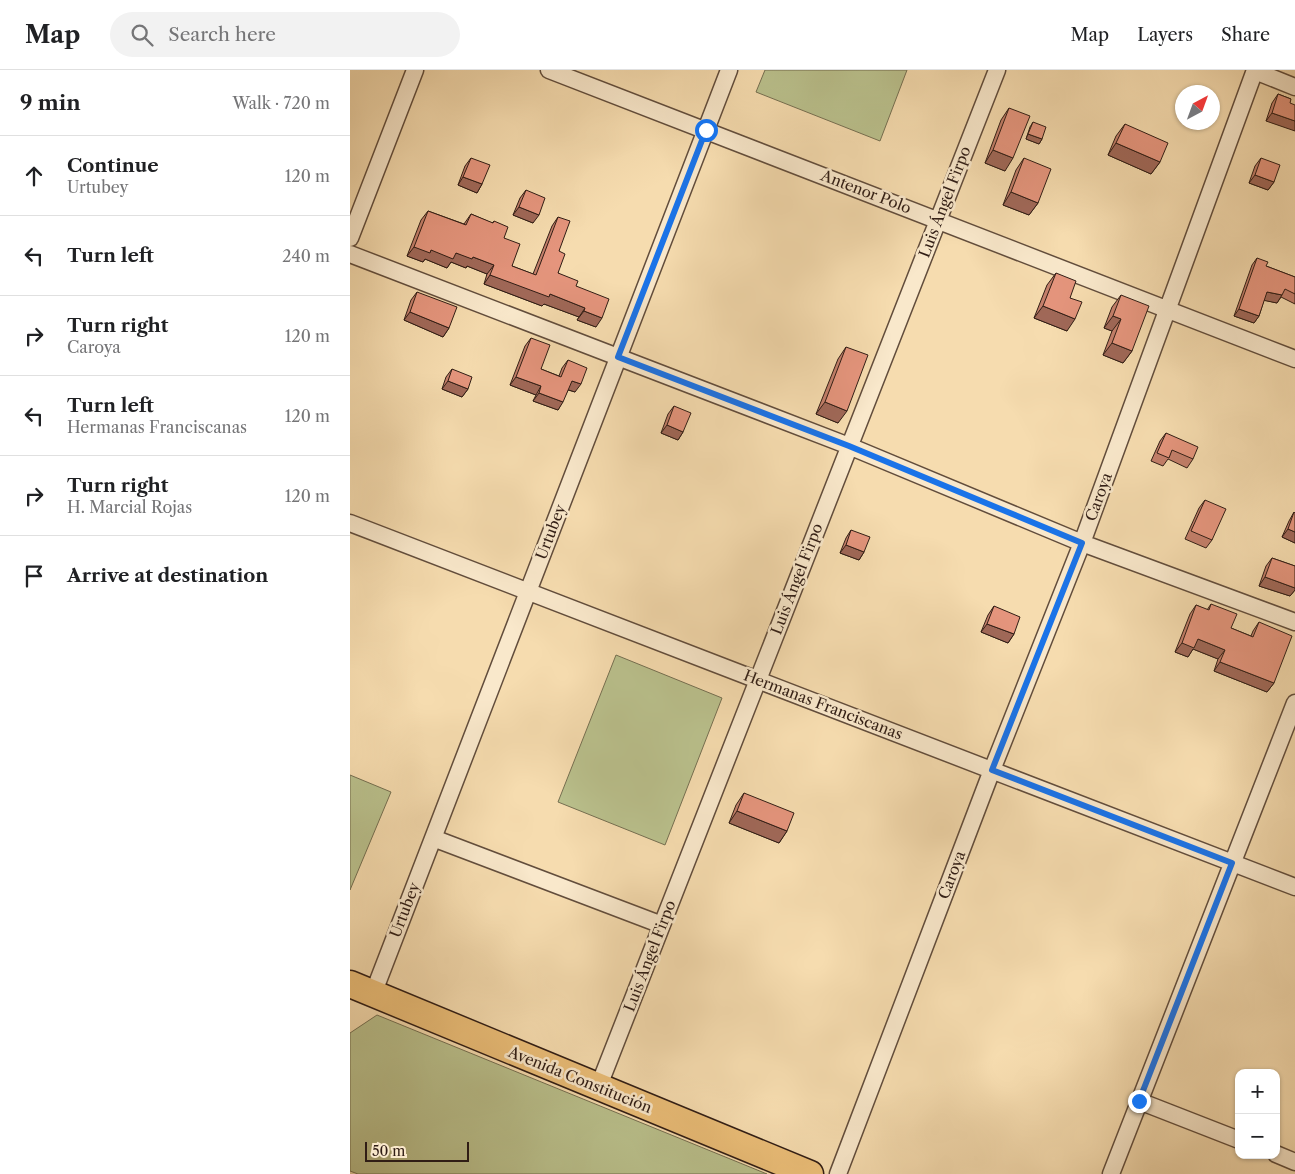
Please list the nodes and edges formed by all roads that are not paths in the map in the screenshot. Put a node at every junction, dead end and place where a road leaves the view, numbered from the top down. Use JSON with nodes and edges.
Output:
{"nodes":[{"id":1,"x":416,"y":70,"type":"edge"},
{"id":2,"x":549,"y":70,"type":"edge"},
{"id":3,"x":729,"y":70,"type":"edge"},
{"id":4,"x":997,"y":70,"type":"edge"},
{"id":5,"x":1255,"y":71,"type":"edge"},
{"id":6,"x":1295,"y":88,"type":"edge"},
{"id":7,"x":706,"y":130,"type":"junction"},
{"id":8,"x":938,"y":220,"type":"junction"},
{"id":9,"x":350,"y":238,"type":"edge"},
{"id":10,"x":350,"y":254,"type":"edge"},
{"id":11,"x":1168,"y":310,"type":"junction"},
{"id":12,"x":618,"y":357,"type":"junction"},
{"id":13,"x":1295,"y":358,"type":"edge"},
{"id":14,"x":849,"y":446,"type":"junction"},
{"id":15,"x":350,"y":523,"type":"edge"},
{"id":16,"x":1082,"y":543,"type":"junction"},
{"id":17,"x":528,"y":591,"type":"junction"},
{"id":18,"x":1295,"y":622,"type":"edge"},
{"id":19,"x":758,"y":680,"type":"junction"},
{"id":20,"x":1295,"y":703,"type":"edge"},
{"id":21,"x":992,"y":770,"type":"junction"},
{"id":22,"x":433,"y":838,"type":"junction"},
{"id":23,"x":1232,"y":863,"type":"junction"},
{"id":24,"x":1295,"y":887,"type":"edge"},
{"id":25,"x":662,"y":925,"type":"junction"},
{"id":26,"x":356,"y":989,"type":"edge"},
{"id":27,"x":598,"y":1088,"type":"junction"},
{"id":28,"x":1139,"y":1101,"type":"junction"},
{"id":29,"x":1235,"y":1138,"type":"edge"},
{"id":30,"x":1280,"y":1156,"type":"edge"},
{"id":31,"x":1295,"y":1162,"type":"edge"},
{"id":32,"x":810,"y":1174,"type":"edge"},
{"id":33,"x":838,"y":1174,"type":"edge"},
{"id":34,"x":1111,"y":1174,"type":"edge"}],
"edges":[{"from":1,"to":9,"type":"street"},
{"from":2,"to":7,"type":"street","name":"Antenor Polo"},
{"from":3,"to":7,"type":"street","name":"Urtubey"},
{"from":4,"to":8,"type":"street","name":"Luis Ángel Firpo"},
{"from":5,"to":6,"type":"street"},
{"from":5,"to":11,"type":"street","name":"Caroya"},
{"from":7,"to":8,"type":"street","name":"Antenor Polo"},
{"from":7,"to":12,"type":"street","name":"Urtubey"},
{"from":8,"to":11,"type":"street","name":"Antenor Polo"},
{"from":8,"to":14,"type":"street","name":"Luis Ángel Firpo"},
{"from":10,"to":12,"type":"street"},
{"from":11,"to":13,"type":"street","name":"Antenor Polo"},
{"from":11,"to":16,"type":"street","name":"Caroya"},
{"from":12,"to":14,"type":"street"},
{"from":12,"to":17,"type":"street","name":"Urtubey"},
{"from":14,"to":16,"type":"street"},
{"from":14,"to":19,"type":"street","name":"Luis Ángel Firpo"},
{"from":15,"to":17,"type":"street","name":"Hermanas Franciscanas"},
{"from":16,"to":18,"type":"street"},
{"from":16,"to":21,"type":"street","name":"Caroya"},
{"from":17,"to":19,"type":"street","name":"Hermanas Franciscanas"},
{"from":17,"to":22,"type":"street","name":"Urtubey"},
{"from":19,"to":21,"type":"street","name":"Hermanas Franciscanas"},
{"from":19,"to":25,"type":"street","name":"Luis Ángel Firpo"},
{"from":20,"to":23,"type":"street"},
{"from":21,"to":23,"type":"street","name":"Hermanas Franciscanas"},
{"from":21,"to":33,"type":"street","name":"Caroya"},
{"from":22,"to":25,"type":"street"},
{"from":22,"to":26,"type":"street","name":"Urtubey"},
{"from":23,"to":24,"type":"street","name":"Hermanas Franciscanas"},
{"from":23,"to":28,"type":"street"},
{"from":25,"to":27,"type":"street","name":"Luis Ángel Firpo"},
{"from":26,"to":27,"type":"main road","name":"Avenida Constitución"},
{"from":27,"to":32,"type":"main road","name":"Avenida Constitución"},
{"from":28,"to":29,"type":"street"},
{"from":28,"to":34,"type":"street"},
{"from":30,"to":31,"type":"street"}]}
